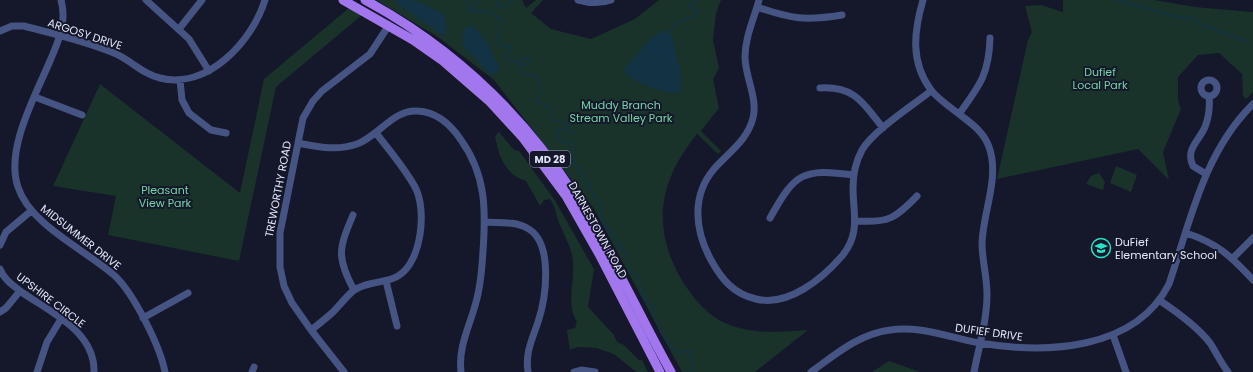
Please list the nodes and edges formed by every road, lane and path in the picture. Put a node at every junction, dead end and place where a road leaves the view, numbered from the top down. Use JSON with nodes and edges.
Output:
{"nodes":[{"id":1,"x":61,"y":0,"type":"edge"},
{"id":2,"x":146,"y":0,"type":"edge"},
{"id":3,"x":202,"y":0,"type":"edge"},
{"id":4,"x":265,"y":0,"type":"edge"},
{"id":5,"x":343,"y":0,"type":"edge"},
{"id":6,"x":365,"y":0,"type":"edge"},
{"id":7,"x":578,"y":0,"type":"edge"},
{"id":8,"x":611,"y":0,"type":"edge"},
{"id":9,"x":923,"y":0,"type":"edge"},
{"id":10,"x":758,"y":4,"type":"edge"},
{"id":11,"x":842,"y":15,"type":"dead end"},
{"id":12,"x":389,"y":25,"type":"junction"},
{"id":13,"x":179,"y":29,"type":"junction"},
{"id":14,"x":0,"y":31,"type":"edge"},
{"id":15,"x":60,"y":36,"type":"junction"},
{"id":16,"x":990,"y":38,"type":"dead end"},
{"id":17,"x":209,"y":71,"type":"junction"},
{"id":18,"x":180,"y":80,"type":"junction"},
{"id":19,"x":820,"y":88,"type":"dead end"},
{"id":20,"x":931,"y":90,"type":"junction"},
{"id":21,"x":1209,"y":96,"type":"dead end"},
{"id":22,"x":35,"y":97,"type":"junction"},
{"id":23,"x":1253,"y":104,"type":"edge"},
{"id":24,"x":959,"y":114,"type":"junction"},
{"id":25,"x":82,"y":115,"type":"dead end"},
{"id":26,"x":883,"y":128,"type":"junction"},
{"id":27,"x":226,"y":133,"type":"dead end"},
{"id":28,"x":376,"y":133,"type":"junction"},
{"id":29,"x":298,"y":143,"type":"junction"},
{"id":30,"x":854,"y":174,"type":"junction"},
{"id":31,"x":1206,"y":174,"type":"junction"},
{"id":32,"x":917,"y":196,"type":"dead end"},
{"id":33,"x":31,"y":211,"type":"junction"},
{"id":34,"x":353,"y":215,"type":"dead end"},
{"id":35,"x":770,"y":218,"type":"dead end"},
{"id":36,"x":856,"y":221,"type":"junction"},
{"id":37,"x":485,"y":222,"type":"junction"},
{"id":38,"x":1186,"y":233,"type":"junction"},
{"id":39,"x":1253,"y":238,"type":"edge"},
{"id":40,"x":0,"y":245,"type":"edge"},
{"id":41,"x":1233,"y":258,"type":"junction"},
{"id":42,"x":0,"y":269,"type":"edge"},
{"id":43,"x":1253,"y":280,"type":"edge"},
{"id":44,"x":386,"y":281,"type":"junction"},
{"id":45,"x":354,"y":290,"type":"junction"},
{"id":46,"x":20,"y":291,"type":"junction"},
{"id":47,"x":188,"y":293,"type":"dead end"},
{"id":48,"x":1159,"y":300,"type":"junction"},
{"id":49,"x":0,"y":312,"type":"edge"},
{"id":50,"x":143,"y":318,"type":"junction"},
{"id":51,"x":61,"y":319,"type":"junction"},
{"id":52,"x":397,"y":326,"type":"dead end"},
{"id":53,"x":311,"y":330,"type":"junction"},
{"id":54,"x":1113,"y":335,"type":"junction"},
{"id":55,"x":980,"y":343,"type":"junction"},
{"id":56,"x":37,"y":372,"type":"edge"},
{"id":57,"x":94,"y":372,"type":"edge"},
{"id":58,"x":165,"y":372,"type":"edge"},
{"id":59,"x":344,"y":372,"type":"edge"},
{"id":60,"x":460,"y":372,"type":"edge"},
{"id":61,"x":528,"y":372,"type":"edge"},
{"id":62,"x":574,"y":372,"type":"edge"},
{"id":63,"x":595,"y":372,"type":"edge"},
{"id":64,"x":660,"y":372,"type":"edge"},
{"id":65,"x":671,"y":372,"type":"edge"},
{"id":66,"x":811,"y":372,"type":"edge"},
{"id":67,"x":974,"y":372,"type":"edge"},
{"id":68,"x":1126,"y":372,"type":"edge"},
{"id":69,"x":1228,"y":372,"type":"edge"}],
"edges":[{"from":1,"to":15,"type":"street","name":"MIDSUMMER DRIVE"},
{"from":2,"to":13,"type":"street"},
{"from":3,"to":13,"type":"street"},
{"from":4,"to":17,"type":"street","name":"ARGOSY DRIVE"},
{"from":5,"to":12,"type":"main road","name":"DARNESTOWN ROAD","number":"MD 28"},
{"from":6,"to":65,"type":"main road","name":"DARNESTOWN ROAD","number":"MD 28"},
{"from":7,"to":8,"type":"street"},
{"from":9,"to":20,"type":"street"},
{"from":10,"to":11,"type":"street"},
{"from":10,"to":36,"type":"street"},
{"from":12,"to":29,"type":"street","name":"TREWORTHY ROAD"},
{"from":12,"to":64,"type":"main road","name":"DARNESTOWN ROAD","number":"MD 28"},
{"from":13,"to":17,"type":"street"},
{"from":14,"to":15,"type":"street","name":"ARGOSY DRIVE"},
{"from":15,"to":18,"type":"street","name":"ARGOSY DRIVE"},
{"from":15,"to":22,"type":"street","name":"MIDSUMMER DRIVE"},
{"from":16,"to":24,"type":"street"},
{"from":17,"to":18,"type":"street","name":"ARGOSY DRIVE"},
{"from":18,"to":27,"type":"street"},
{"from":19,"to":26,"type":"street"},
{"from":20,"to":24,"type":"street"},
{"from":20,"to":26,"type":"street"},
{"from":21,"to":31,"type":"street"},
{"from":22,"to":25,"type":"street"},
{"from":22,"to":33,"type":"street","name":"MIDSUMMER DRIVE"},
{"from":23,"to":31,"type":"street","name":"DUFIEF DRIVE"},
{"from":24,"to":55,"type":"street"},
{"from":26,"to":30,"type":"street"},
{"from":28,"to":29,"type":"street"},
{"from":28,"to":37,"type":"street"},
{"from":28,"to":44,"type":"street"},
{"from":29,"to":53,"type":"street","name":"TREWORTHY ROAD"},
{"from":30,"to":35,"type":"street"},
{"from":30,"to":36,"type":"street"},
{"from":31,"to":38,"type":"street","name":"DUFIEF DRIVE"},
{"from":32,"to":36,"type":"street"},
{"from":33,"to":40,"type":"street"},
{"from":33,"to":50,"type":"street","name":"MIDSUMMER DRIVE"},
{"from":34,"to":45,"type":"street"},
{"from":37,"to":60,"type":"street"},
{"from":37,"to":61,"type":"street"},
{"from":38,"to":41,"type":"street"},
{"from":38,"to":48,"type":"street","name":"DUFIEF DRIVE"},
{"from":39,"to":41,"type":"street"},
{"from":41,"to":43,"type":"street"},
{"from":42,"to":46,"type":"street","name":"UPSHIRE CIRCLE"},
{"from":44,"to":45,"type":"street"},
{"from":44,"to":52,"type":"street"},
{"from":45,"to":53,"type":"street"},
{"from":46,"to":49,"type":"street"},
{"from":46,"to":51,"type":"street","name":"UPSHIRE CIRCLE"},
{"from":47,"to":50,"type":"street"},
{"from":48,"to":54,"type":"street","name":"DUFIEF DRIVE"},
{"from":48,"to":69,"type":"street"},
{"from":50,"to":58,"type":"street","name":"MIDSUMMER DRIVE"},
{"from":51,"to":56,"type":"street"},
{"from":51,"to":57,"type":"street","name":"UPSHIRE CIRCLE"},
{"from":53,"to":59,"type":"street","name":"TREWORTHY ROAD"},
{"from":54,"to":55,"type":"street","name":"DUFIEF DRIVE"},
{"from":54,"to":68,"type":"street"},
{"from":55,"to":66,"type":"street","name":"DUFIEF DRIVE"},
{"from":55,"to":67,"type":"street"},
{"from":62,"to":63,"type":"street"}]}
